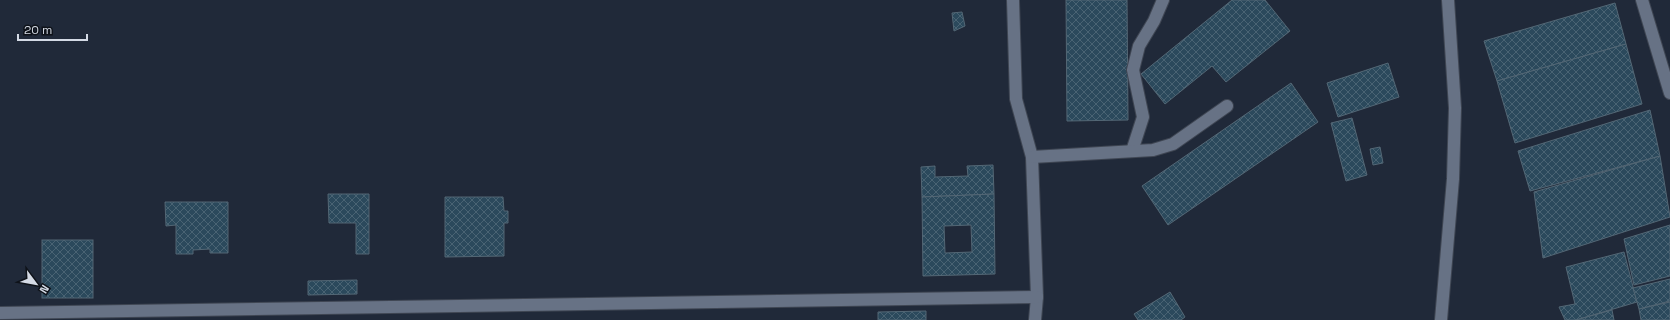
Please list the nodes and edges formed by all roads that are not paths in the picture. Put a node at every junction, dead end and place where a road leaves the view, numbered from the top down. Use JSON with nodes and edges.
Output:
{"nodes":[{"id":1,"x":1013,"y":0,"type":"edge"},
{"id":2,"x":1163,"y":0,"type":"edge"},
{"id":3,"x":1448,"y":0,"type":"edge"},
{"id":4,"x":1642,"y":0,"type":"edge"},
{"id":5,"x":1670,"y":93,"type":"edge"},
{"id":6,"x":1227,"y":106,"type":"dead end"},
{"id":7,"x":1132,"y":152,"type":"junction"},
{"id":8,"x":1032,"y":158,"type":"junction"},
{"id":9,"x":1037,"y":297,"type":"junction"},
{"id":10,"x":0,"y":313,"type":"edge"},
{"id":11,"x":1035,"y":320,"type":"edge"},
{"id":12,"x":1441,"y":320,"type":"edge"}],
"edges":[{"from":1,"to":8,"type":"street"},
{"from":2,"to":7,"type":"street"},
{"from":3,"to":12,"type":"street"},
{"from":4,"to":5,"type":"street"},
{"from":6,"to":7,"type":"street"},
{"from":7,"to":8,"type":"street"},
{"from":8,"to":9,"type":"street"},
{"from":9,"to":10,"type":"street"},
{"from":9,"to":11,"type":"street"}]}
